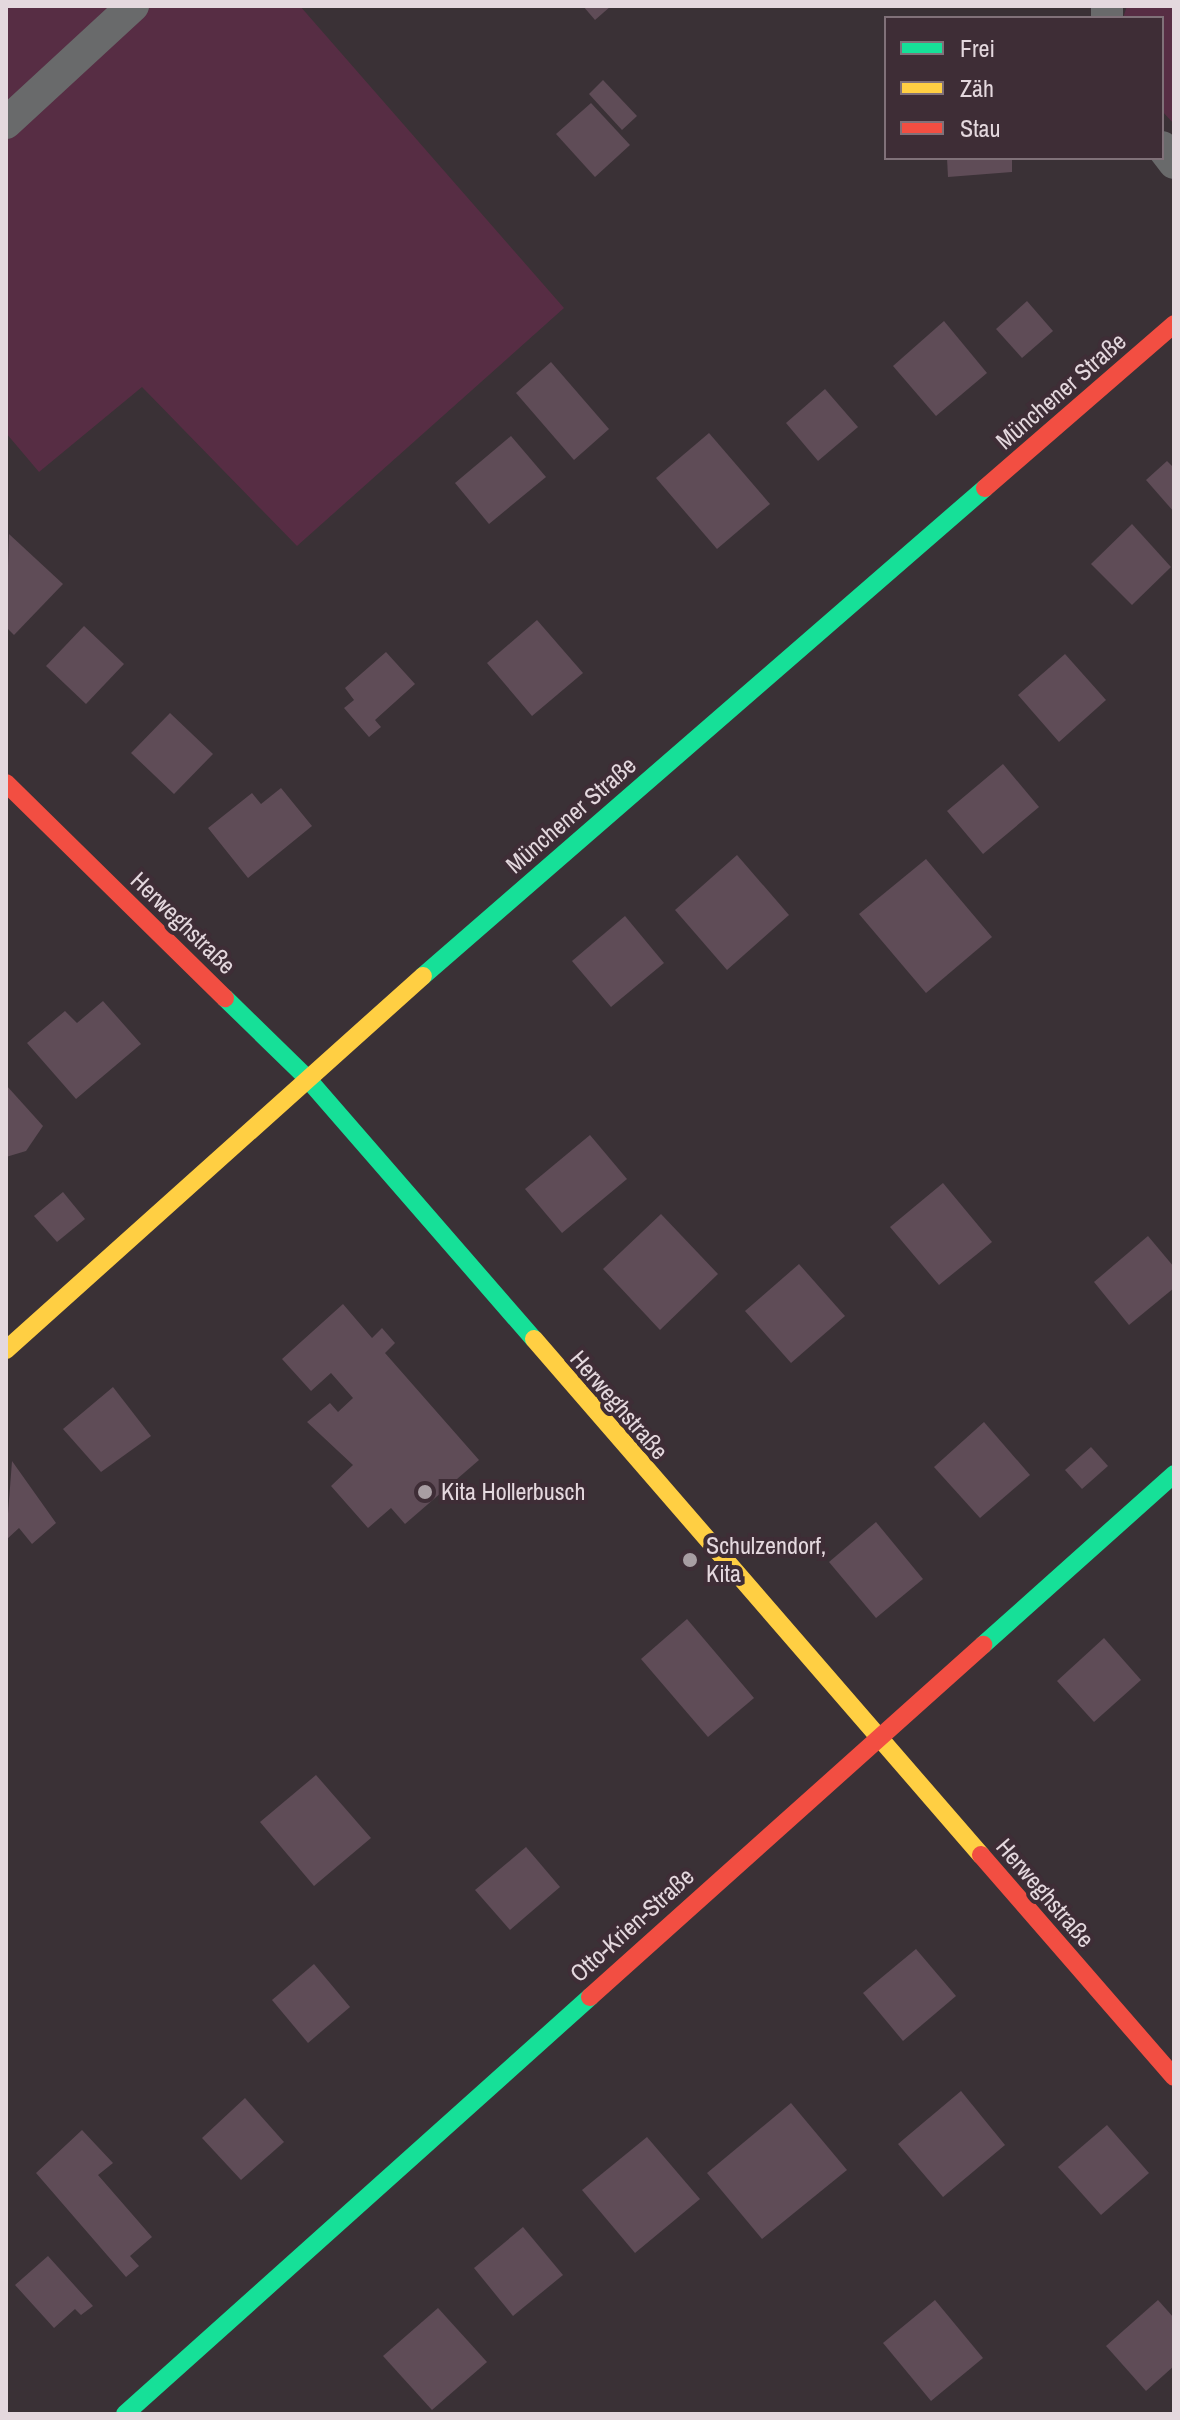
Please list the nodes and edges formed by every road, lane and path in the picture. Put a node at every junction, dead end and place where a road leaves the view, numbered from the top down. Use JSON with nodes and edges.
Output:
{"nodes":[{"id":1,"x":133,"y":6,"type":"edge"},
{"id":2,"x":6,"y":123,"type":"edge"},
{"id":3,"x":1174,"y":324,"type":"edge"},
{"id":4,"x":6,"y":783,"type":"edge"},
{"id":5,"x":306,"y":1077,"type":"junction"},
{"id":6,"x":6,"y":1350,"type":"edge"},
{"id":7,"x":1174,"y":1474,"type":"edge"},
{"id":8,"x":877,"y":1737,"type":"junction"},
{"id":9,"x":1174,"y":2077,"type":"edge"},
{"id":10,"x":125,"y":2414,"type":"edge"}],
"edges":[{"from":1,"to":2,"type":"street"},
{"from":3,"to":5,"type":"street","name":"Münchener Straße"},
{"from":4,"to":5,"type":"street","name":"Herweghstraße"},
{"from":5,"to":6,"type":"street","name":"Münchener Straße"},
{"from":5,"to":8,"type":"street","name":"Herweghstraße"},
{"from":7,"to":8,"type":"street","name":"Otto-Krien-Straße"},
{"from":8,"to":9,"type":"street","name":"Herweghstraße"},
{"from":8,"to":10,"type":"street","name":"Otto-Krien-Straße"}]}
